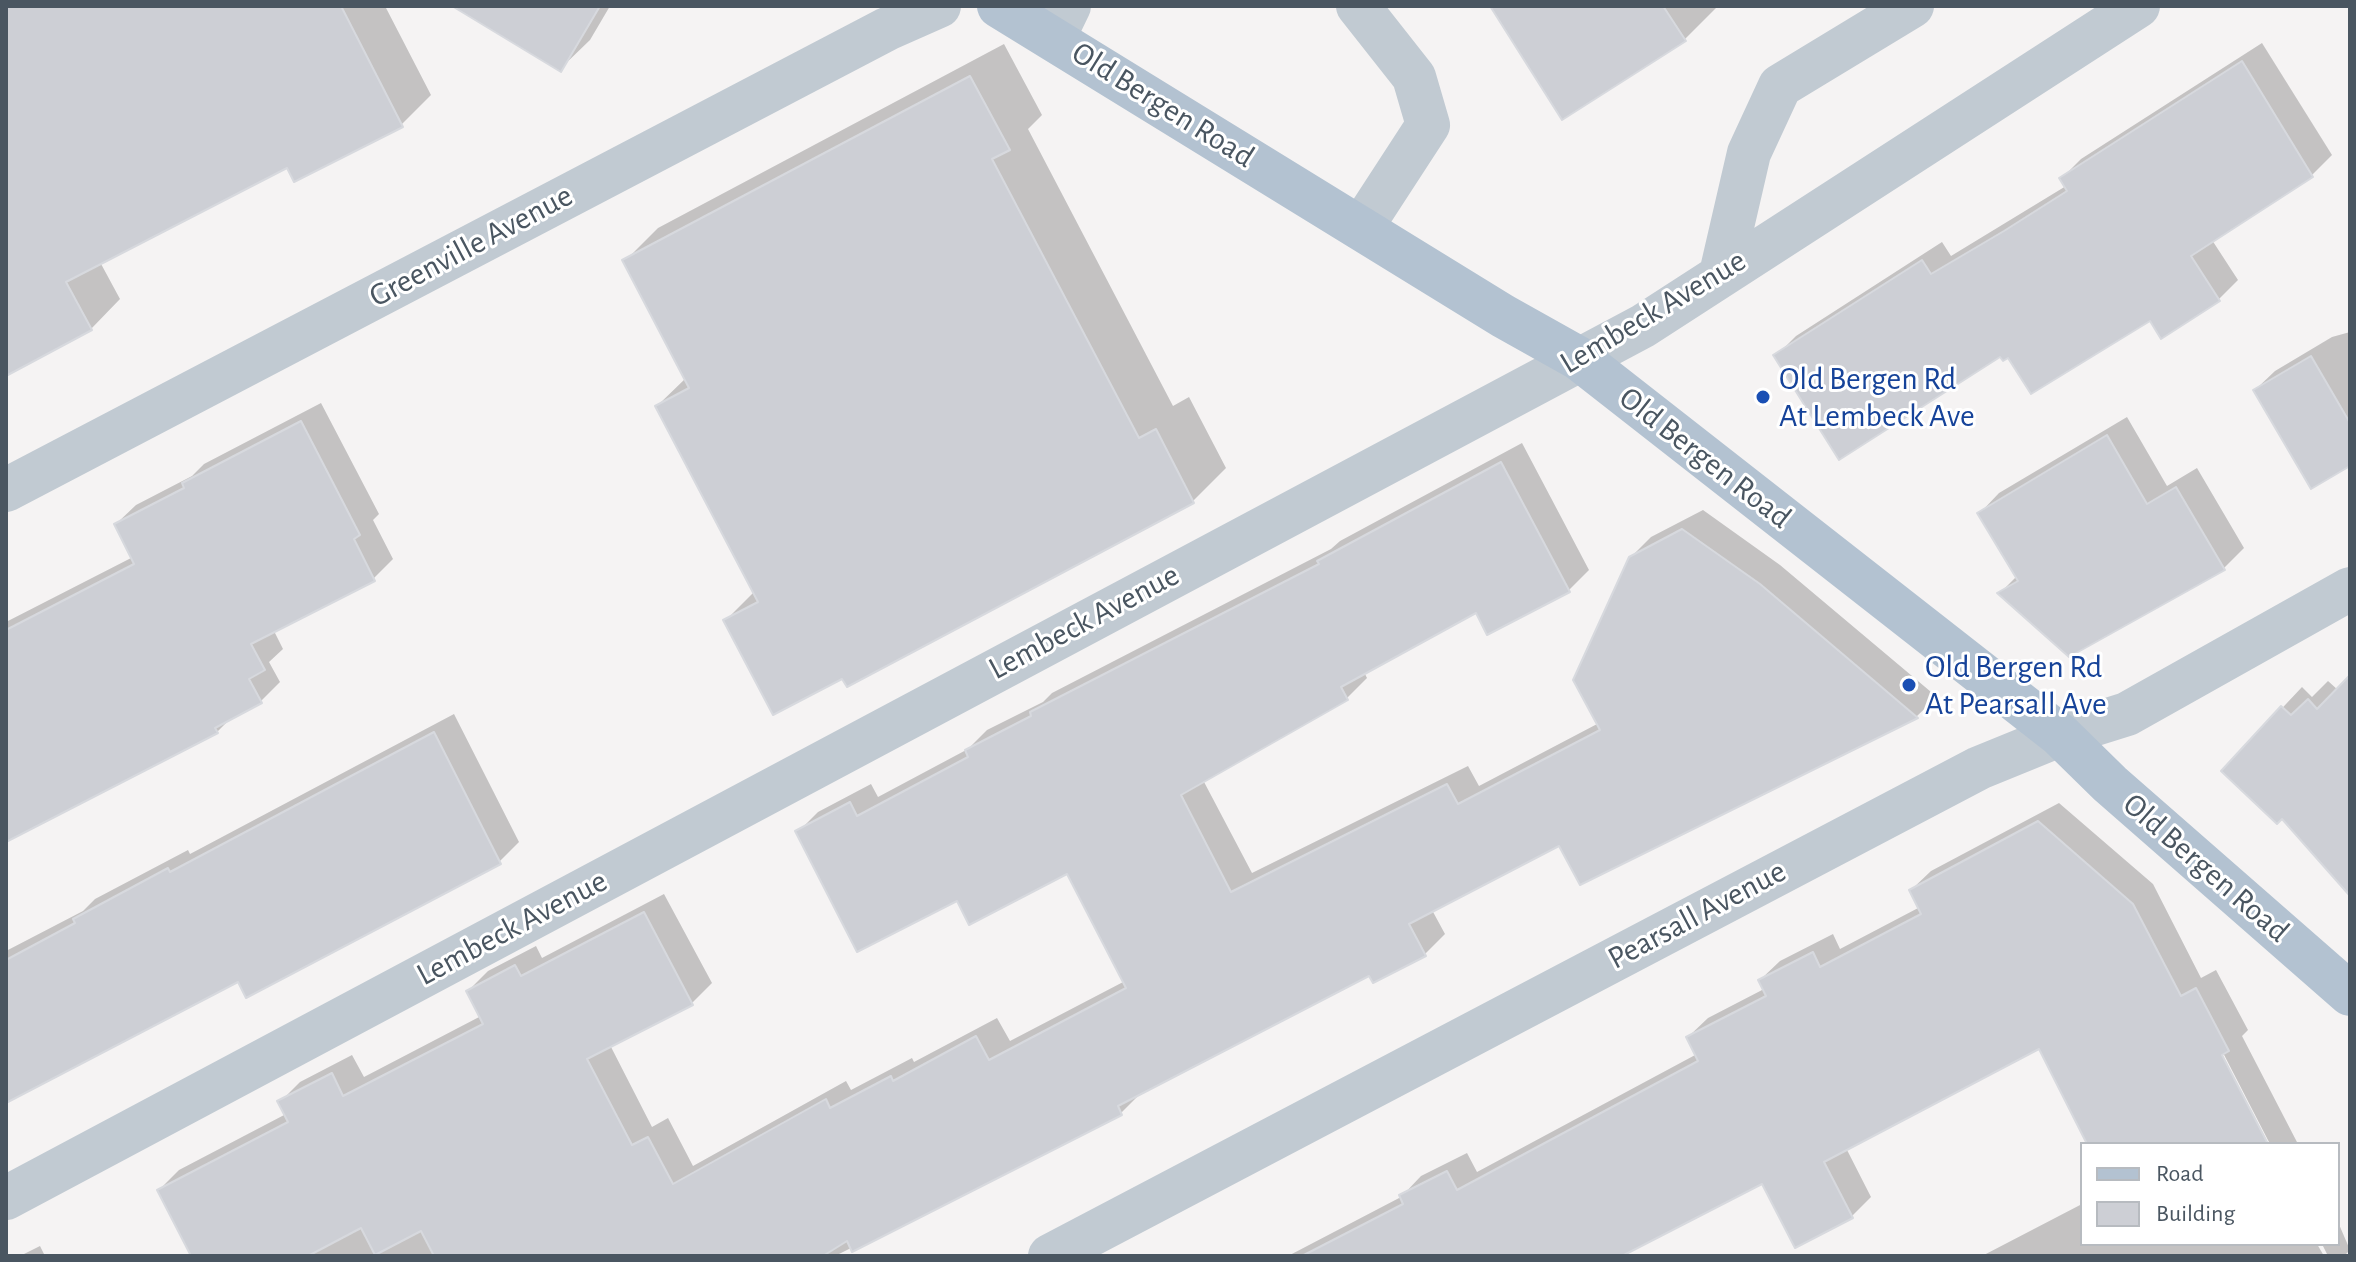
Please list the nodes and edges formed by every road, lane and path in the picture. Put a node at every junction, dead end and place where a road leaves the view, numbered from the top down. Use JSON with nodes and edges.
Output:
{"nodes":[{"id":1,"x":939,"y":6,"type":"edge"},
{"id":2,"x":999,"y":6,"type":"edge"},
{"id":3,"x":1358,"y":6,"type":"edge"},
{"id":4,"x":1912,"y":6,"type":"edge"},
{"id":5,"x":2120,"y":9,"type":"edge"},
{"id":6,"x":1062,"y":21,"type":"edge"},
{"id":7,"x":1361,"y":228,"type":"junction"},
{"id":8,"x":1721,"y":274,"type":"junction"},
{"id":9,"x":1578,"y":358,"type":"junction"},
{"id":10,"x":6,"y":490,"type":"edge"},
{"id":11,"x":2350,"y":589,"type":"edge"},
{"id":12,"x":2060,"y":735,"type":"junction"},
{"id":13,"x":2350,"y":994,"type":"edge"},
{"id":14,"x":6,"y":1198,"type":"edge"},
{"id":15,"x":1050,"y":1256,"type":"edge"}],
"edges":[{"from":1,"to":10,"type":"street","name":"Greenville Avenue"},
{"from":2,"to":6,"type":"main road","name":"Old Bergen Road"},
{"from":3,"to":7,"type":"street"},
{"from":4,"to":8,"type":"street"},
{"from":5,"to":8,"type":"street","name":"Lembeck Avenue"},
{"from":6,"to":7,"type":"main road","name":"Old Bergen Road"},
{"from":7,"to":9,"type":"main road","name":"Old Bergen Road"},
{"from":8,"to":9,"type":"street","name":"Lembeck Avenue"},
{"from":9,"to":12,"type":"main road","name":"Old Bergen Road"},
{"from":9,"to":14,"type":"street","name":"Lembeck Avenue"},
{"from":11,"to":12,"type":"street","name":"Pearsall Avenue"},
{"from":12,"to":13,"type":"main road","name":"Old Bergen Road"},
{"from":12,"to":15,"type":"street","name":"Pearsall Avenue"}]}
